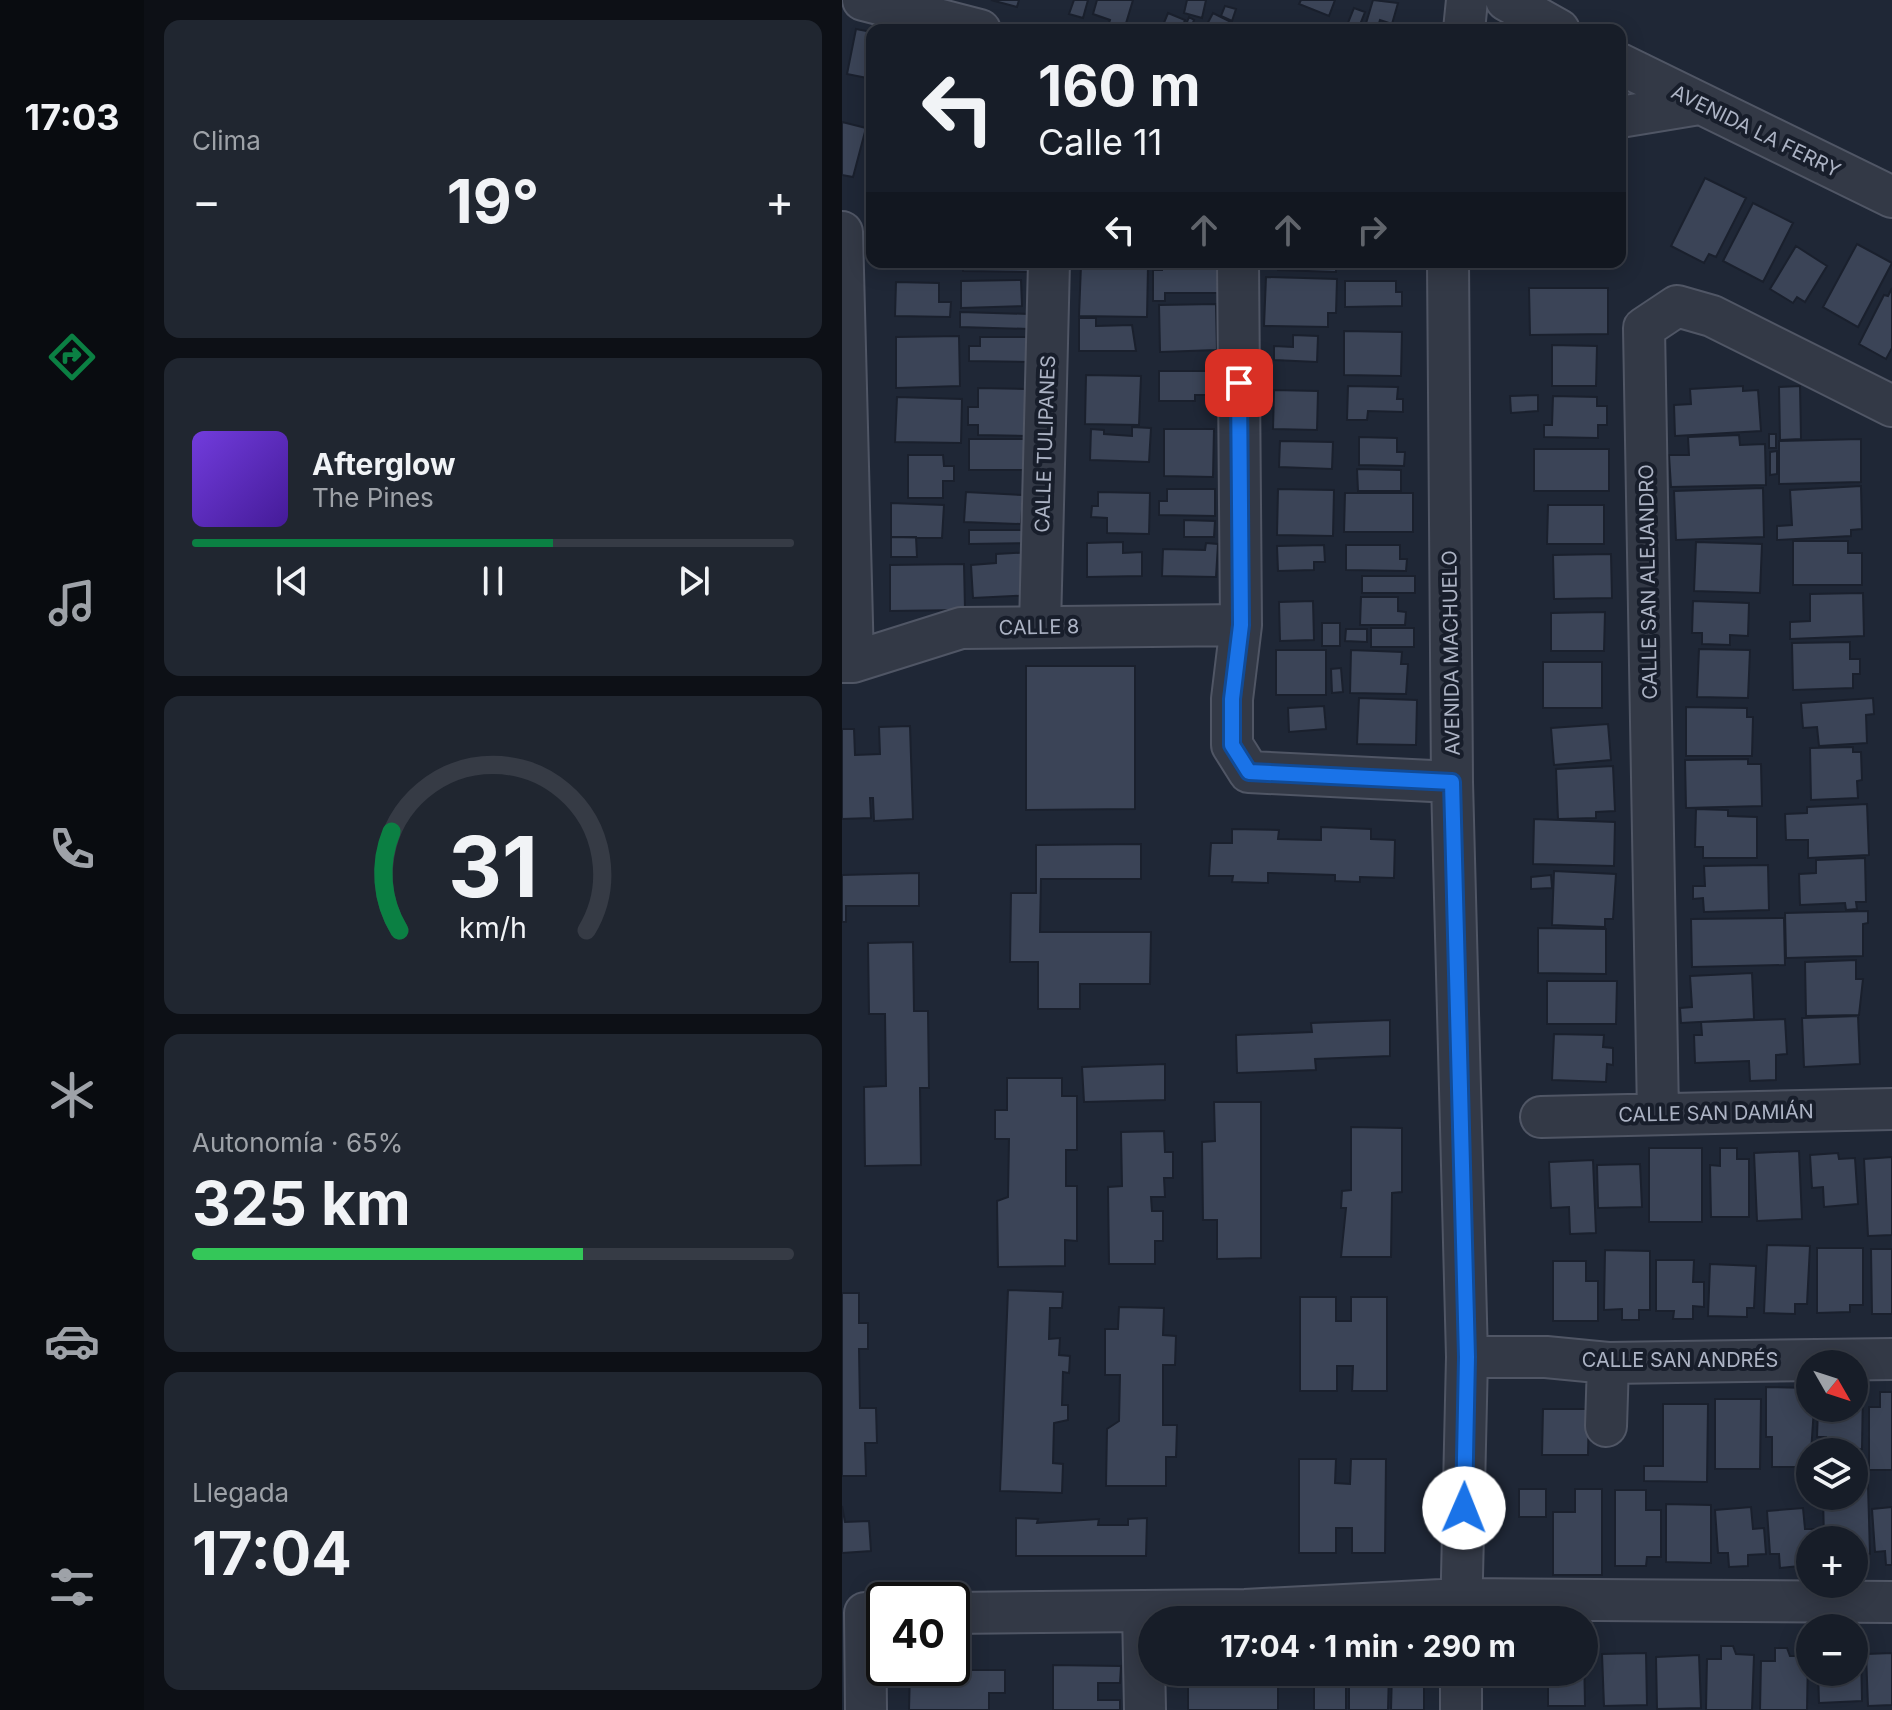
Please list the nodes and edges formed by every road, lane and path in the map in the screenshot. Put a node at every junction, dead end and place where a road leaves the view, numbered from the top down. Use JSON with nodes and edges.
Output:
{"nodes":[{"id":1,"x":863,"y":0,"type":"edge"},
{"id":2,"x":1467,"y":0,"type":"edge"},
{"id":3,"x":1506,"y":0,"type":"edge"},
{"id":4,"x":957,"y":24,"type":"edge"},
{"id":5,"x":1465,"y":24,"type":"edge"},
{"id":6,"x":1548,"y":24,"type":"edge"},
{"id":7,"x":1626,"y":69,"type":"edge"},
{"id":8,"x":1699,"y":104,"type":"junction"},
{"id":9,"x":1626,"y":116,"type":"edge"},
{"id":10,"x":1892,"y":197,"type":"edge"},
{"id":11,"x":842,"y":232,"type":"edge"},
{"id":12,"x":1049,"y":268,"type":"edge"},
{"id":13,"x":1238,"y":268,"type":"edge"},
{"id":14,"x":1449,"y":268,"type":"edge"},
{"id":15,"x":1892,"y":406,"type":"edge"},
{"id":16,"x":1241,"y":625,"type":"junction"},
{"id":17,"x":1040,"y":626,"type":"junction"},
{"id":18,"x":848,"y":662,"type":"edge"},
{"id":19,"x":1452,"y":782,"type":"junction"},
{"id":20,"x":1892,"y":1109,"type":"edge"},
{"id":21,"x":1658,"y":1114,"type":"junction"},
{"id":22,"x":1541,"y":1117,"type":"dead end"},
{"id":23,"x":1467,"y":1357,"type":"junction"},
{"id":24,"x":1892,"y":1359,"type":"edge"},
{"id":25,"x":1608,"y":1363,"type":"junction"},
{"id":26,"x":1606,"y":1426,"type":"dead end"},
{"id":27,"x":1892,"y":1602,"type":"edge"},
{"id":28,"x":1461,"y":1606,"type":"edge"},
{"id":29,"x":1598,"y":1607,"type":"edge"},
{"id":30,"x":1138,"y":1611,"type":"edge"},
{"id":31,"x":864,"y":1613,"type":"edge"},
{"id":32,"x":970,"y":1613,"type":"edge"},
{"id":33,"x":1145,"y":1686,"type":"edge"},
{"id":34,"x":1461,"y":1686,"type":"edge"},
{"id":35,"x":866,"y":1710,"type":"edge"},
{"id":36,"x":1145,"y":1710,"type":"edge"},
{"id":37,"x":1461,"y":1710,"type":"edge"}],
"edges":[{"from":1,"to":4,"type":"street"},
{"from":2,"to":5,"type":"street"},
{"from":3,"to":6,"type":"street"},
{"from":7,"to":8,"type":"street","name":"AVENIDA LA FERRY"},
{"from":8,"to":9,"type":"street"},
{"from":8,"to":10,"type":"street","name":"AVENIDA LA FERRY"},
{"from":11,"to":18,"type":"street"},
{"from":12,"to":17,"type":"street","name":"CALLE TULIPANES"},
{"from":13,"to":16,"type":"street"},
{"from":14,"to":19,"type":"street","name":"AVENIDA MACHUELO"},
{"from":15,"to":21,"type":"street","name":"CALLE SAN ALEJANDRO"},
{"from":16,"to":17,"type":"street","name":"CALLE 8"},
{"from":16,"to":19,"type":"street"},
{"from":17,"to":18,"type":"street","name":"CALLE 8"},
{"from":19,"to":23,"type":"street","name":"AVENIDA MACHUELO"},
{"from":20,"to":21,"type":"street","name":"CALLE SAN DAMIÁN"},
{"from":21,"to":22,"type":"street","name":"CALLE SAN DAMIÁN"},
{"from":23,"to":25,"type":"street","name":"CALLE SAN ANDRÉS"},
{"from":23,"to":28,"type":"street","name":"AVENIDA MACHUELO"},
{"from":24,"to":25,"type":"street","name":"CALLE SAN ANDRÉS"},
{"from":25,"to":26,"type":"street"},
{"from":27,"to":29,"type":"street"},
{"from":30,"to":32,"type":"street"},
{"from":31,"to":35,"type":"street"},
{"from":33,"to":36,"type":"street"},
{"from":34,"to":37,"type":"street"}]}
